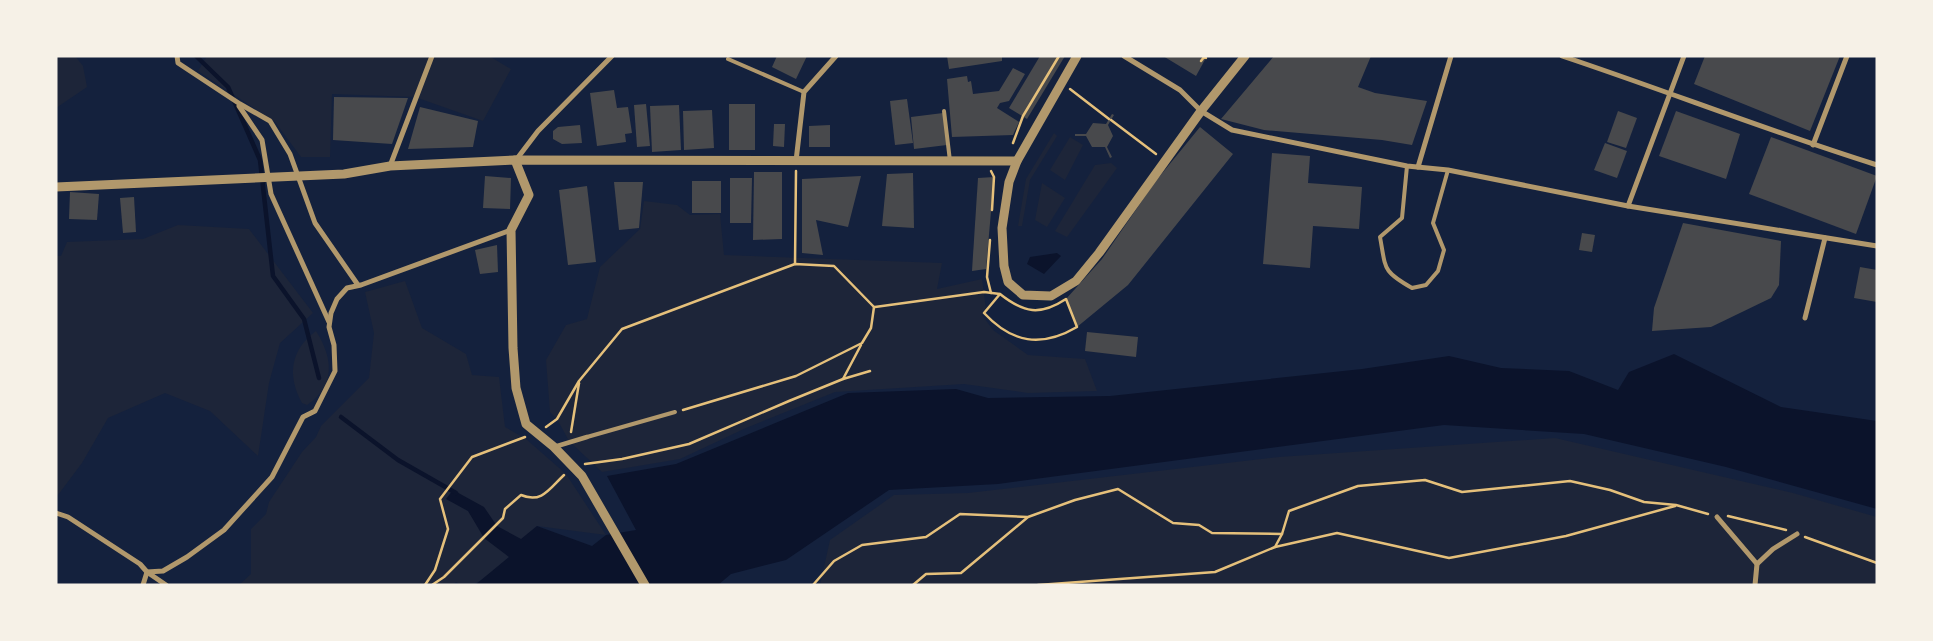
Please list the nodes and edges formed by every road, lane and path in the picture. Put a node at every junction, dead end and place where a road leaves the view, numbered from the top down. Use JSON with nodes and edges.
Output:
{"nodes":[{"id":1,"x":177,"y":56,"type":"edge"},
{"id":2,"x":432,"y":56,"type":"edge"},
{"id":3,"x":612,"y":56,"type":"edge"},
{"id":4,"x":836,"y":56,"type":"edge"},
{"id":5,"x":1059,"y":56,"type":"edge"},
{"id":6,"x":1077,"y":56,"type":"edge"},
{"id":7,"x":1124,"y":56,"type":"edge"},
{"id":8,"x":1245,"y":56,"type":"edge"},
{"id":9,"x":1451,"y":56,"type":"edge"},
{"id":10,"x":1562,"y":56,"type":"edge"},
{"id":11,"x":1684,"y":56,"type":"edge"},
{"id":12,"x":1847,"y":56,"type":"edge"},
{"id":13,"x":1206,"y":58,"type":"dead end"},
{"id":14,"x":728,"y":59,"type":"dead end"},
{"id":15,"x":1201,"y":61,"type":"dead end"},
{"id":16,"x":1048,"y":71,"type":"junction"},
{"id":17,"x":1054,"y":74,"type":"dead end"},
{"id":18,"x":1072,"y":91,"type":"dead end"},
{"id":19,"x":804,"y":92,"type":"junction"},
{"id":20,"x":1669,"y":92,"type":"junction"},
{"id":21,"x":237,"y":102,"type":"junction"},
{"id":22,"x":944,"y":111,"type":"dead end"},
{"id":23,"x":1201,"y":111,"type":"junction"},
{"id":24,"x":1813,"y":145,"type":"junction"},
{"id":25,"x":1158,"y":155,"type":"dead end"},
{"id":26,"x":515,"y":160,"type":"junction"},
{"id":27,"x":796,"y":161,"type":"junction"},
{"id":28,"x":950,"y":161,"type":"junction"},
{"id":29,"x":1006,"y":161,"type":"junction"},
{"id":30,"x":1016,"y":161,"type":"junction"},
{"id":31,"x":1877,"y":165,"type":"edge"},
{"id":32,"x":390,"y":166,"type":"junction"},
{"id":33,"x":1407,"y":166,"type":"junction"},
{"id":34,"x":1418,"y":167,"type":"junction"},
{"id":35,"x":1448,"y":170,"type":"junction"},
{"id":36,"x":56,"y":187,"type":"edge"},
{"id":37,"x":1628,"y":206,"type":"junction"},
{"id":38,"x":511,"y":230,"type":"junction"},
{"id":39,"x":1824,"y":238,"type":"junction"},
{"id":40,"x":1877,"y":246,"type":"edge"},
{"id":41,"x":795,"y":264,"type":"junction"},
{"id":42,"x":358,"y":285,"type":"junction"},
{"id":43,"x":1000,"y":294,"type":"junction"},
{"id":44,"x":874,"y":307,"type":"junction"},
{"id":45,"x":1805,"y":318,"type":"dead end"},
{"id":46,"x":330,"y":322,"type":"junction"},
{"id":47,"x":862,"y":344,"type":"junction"},
{"id":48,"x":870,"y":371,"type":"dead end"},
{"id":49,"x":843,"y":379,"type":"junction"},
{"id":50,"x":579,"y":381,"type":"junction"},
{"id":51,"x":675,"y":412,"type":"joint"},
{"id":52,"x":536,"y":433,"type":"junction"},
{"id":53,"x":587,"y":437,"type":"joint"},
{"id":54,"x":569,"y":441,"type":"junction"},
{"id":55,"x":554,"y":447,"type":"junction"},
{"id":56,"x":572,"y":466,"type":"junction"},
{"id":57,"x":1676,"y":505,"type":"junction"},
{"id":58,"x":56,"y":513,"type":"edge"},
{"id":59,"x":1028,"y":517,"type":"junction"},
{"id":60,"x":1717,"y":517,"type":"junction"},
{"id":61,"x":1282,"y":534,"type":"junction"},
{"id":62,"x":1797,"y":534,"type":"junction"},
{"id":63,"x":1275,"y":547,"type":"junction"},
{"id":64,"x":1877,"y":563,"type":"edge"},
{"id":65,"x":1757,"y":564,"type":"junction"},
{"id":66,"x":147,"y":572,"type":"junction"},
{"id":67,"x":143,"y":585,"type":"edge"},
{"id":68,"x":166,"y":585,"type":"edge"},
{"id":69,"x":425,"y":585,"type":"edge"},
{"id":70,"x":432,"y":585,"type":"edge"},
{"id":71,"x":645,"y":585,"type":"edge"},
{"id":72,"x":813,"y":585,"type":"edge"},
{"id":73,"x":913,"y":585,"type":"edge"},
{"id":74,"x":1038,"y":585,"type":"edge"},
{"id":75,"x":1755,"y":585,"type":"edge"}],
"edges":[{"from":1,"to":21,"type":"street"},
{"from":2,"to":32,"type":"street"},
{"from":3,"to":26,"type":"street"},
{"from":4,"to":19,"type":"street"},
{"from":5,"to":16,"type":"path"},
{"from":6,"to":30,"type":"street"},
{"from":7,"to":23,"type":"street"},
{"from":8,"to":23,"type":"street"},
{"from":9,"to":34,"type":"street"},
{"from":10,"to":20,"type":"street"},
{"from":11,"to":20,"type":"street"},
{"from":12,"to":24,"type":"street"},
{"from":13,"to":15,"type":"path"},
{"from":14,"to":19,"type":"lane"},
{"from":16,"to":17,"type":"path"},
{"from":16,"to":29,"type":"path"},
{"from":18,"to":25,"type":"path"},
{"from":19,"to":27,"type":"street"},
{"from":20,"to":24,"type":"street"},
{"from":20,"to":37,"type":"street"},
{"from":21,"to":42,"type":"street"},
{"from":21,"to":46,"type":"street"},
{"from":22,"to":28,"type":"lane"},
{"from":23,"to":30,"type":"street"},
{"from":23,"to":33,"type":"street"},
{"from":24,"to":31,"type":"street"},
{"from":26,"to":27,"type":"street"},
{"from":26,"to":32,"type":"street"},
{"from":26,"to":38,"type":"street"},
{"from":27,"to":28,"type":"street"},
{"from":27,"to":41,"type":"path"},
{"from":28,"to":29,"type":"street"},
{"from":29,"to":30,"type":"street"},
{"from":32,"to":36,"type":"street"},
{"from":33,"to":34,"type":"street"},
{"from":33,"to":35,"type":"lane"},
{"from":34,"to":35,"type":"street"},
{"from":35,"to":37,"type":"street"},
{"from":37,"to":39,"type":"street"},
{"from":38,"to":42,"type":"street"},
{"from":38,"to":52,"type":"street"},
{"from":39,"to":40,"type":"street"},
{"from":39,"to":45,"type":"street"},
{"from":41,"to":44,"type":"path"},
{"from":41,"to":50,"type":"path"},
{"from":42,"to":46,"type":"street"},
{"from":43,"to":43,"type":"path"},
{"from":43,"to":44,"type":"path"},
{"from":44,"to":47,"type":"path"},
{"from":46,"to":66,"type":"street"},
{"from":47,"to":49,"type":"path"},
{"from":47,"to":51,"type":"path"},
{"from":48,"to":49,"type":"path"},
{"from":49,"to":56,"type":"path"},
{"from":50,"to":52,"type":"path"},
{"from":50,"to":54,"type":"path"},
{"from":51,"to":53,"type":"lane"},
{"from":52,"to":55,"type":"street"},
{"from":52,"to":69,"type":"path"},
{"from":53,"to":54,"type":"street"},
{"from":54,"to":55,"type":"street"},
{"from":55,"to":56,"type":"street"},
{"from":56,"to":70,"type":"path"},
{"from":56,"to":71,"type":"street"},
{"from":57,"to":60,"type":"path"},
{"from":57,"to":61,"type":"path"},
{"from":57,"to":63,"type":"path"},
{"from":58,"to":66,"type":"street"},
{"from":59,"to":61,"type":"path"},
{"from":59,"to":72,"type":"path"},
{"from":59,"to":73,"type":"path"},
{"from":60,"to":62,"type":"path"},
{"from":60,"to":65,"type":"street"},
{"from":61,"to":63,"type":"path"},
{"from":62,"to":64,"type":"path"},
{"from":62,"to":65,"type":"street"},
{"from":63,"to":74,"type":"path"},
{"from":65,"to":75,"type":"street"},
{"from":66,"to":67,"type":"street"},
{"from":66,"to":68,"type":"street"}]}
